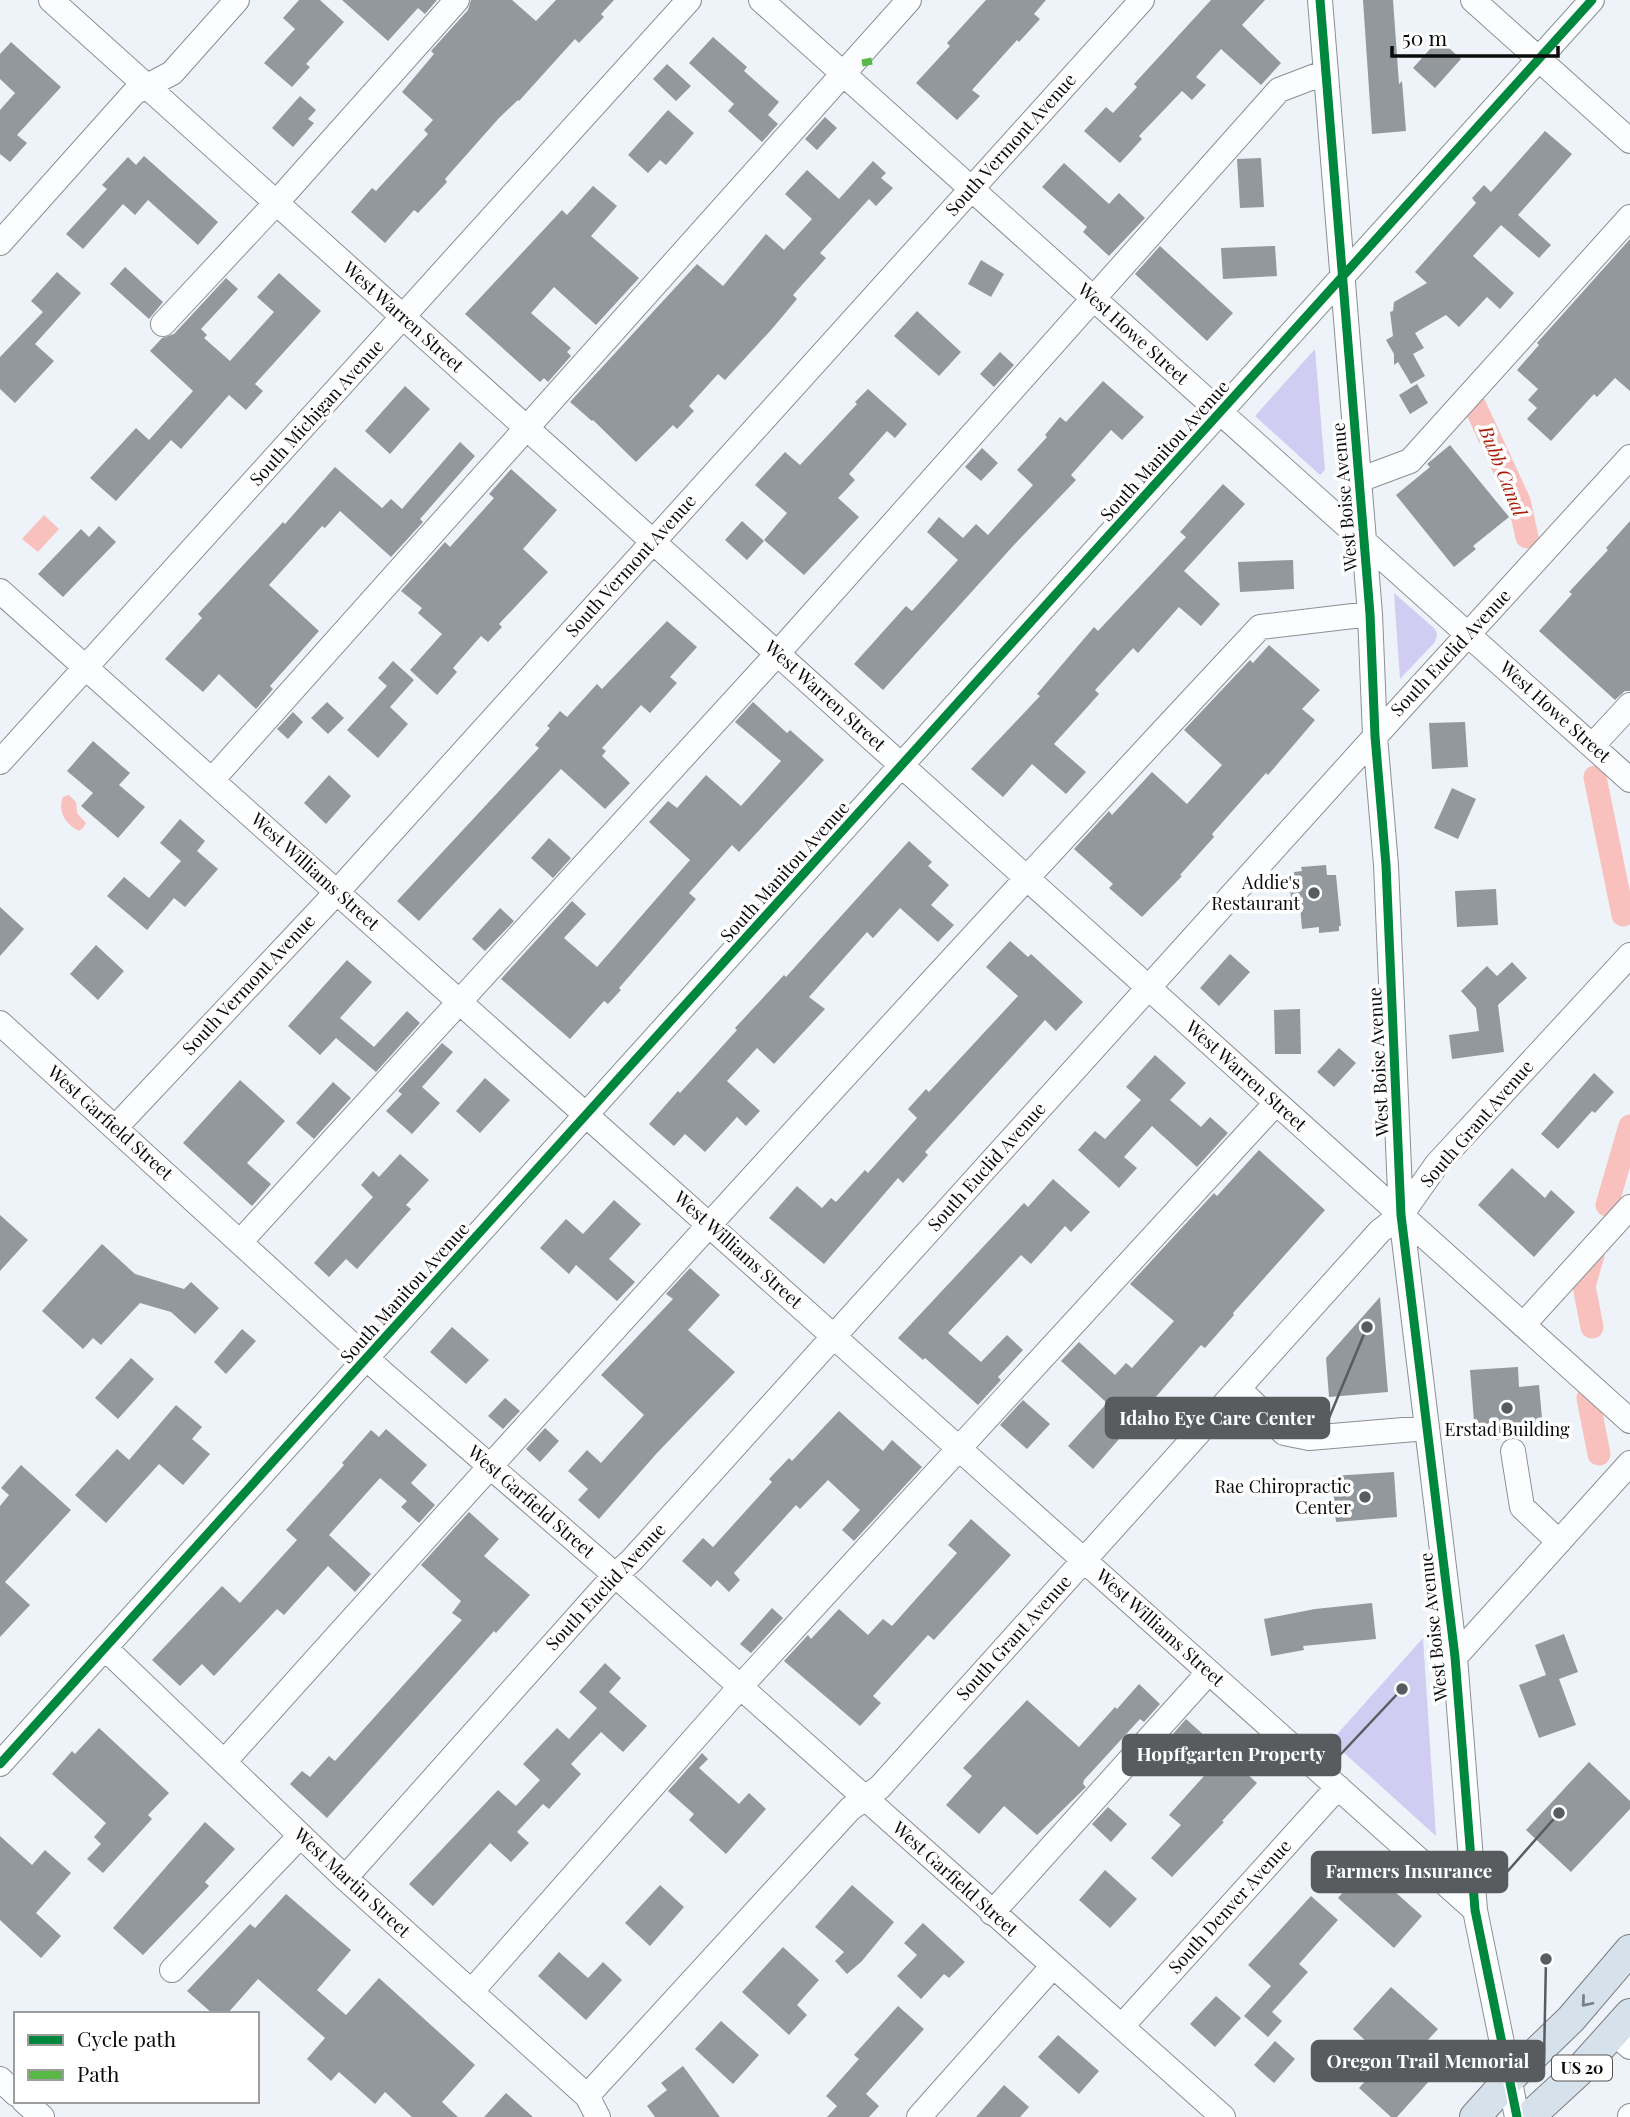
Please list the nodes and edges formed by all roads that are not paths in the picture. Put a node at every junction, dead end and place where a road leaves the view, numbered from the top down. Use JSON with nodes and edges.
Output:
{"nodes":[{"id":1,"x":51,"y":0,"type":"edge"},
{"id":2,"x":237,"y":0,"type":"edge"},
{"id":3,"x":457,"y":0,"type":"edge"},
{"id":4,"x":690,"y":0,"type":"edge"},
{"id":5,"x":761,"y":0,"type":"edge"},
{"id":6,"x":909,"y":0,"type":"edge"},
{"id":7,"x":1142,"y":0,"type":"edge"},
{"id":8,"x":1320,"y":0,"type":"edge"},
{"id":9,"x":1473,"y":0,"type":"edge"},
{"id":10,"x":1592,"y":0,"type":"edge"},
{"id":11,"x":1539,"y":59,"type":"junction"},
{"id":12,"x":1326,"y":72,"type":"junction"},
{"id":13,"x":843,"y":73,"type":"junction"},
{"id":14,"x":147,"y":86,"type":"junction"},
{"id":15,"x":1630,"y":141,"type":"edge"},
{"id":16,"x":971,"y":189,"type":"junction"},
{"id":17,"x":276,"y":203,"type":"junction"},
{"id":18,"x":1630,"y":217,"type":"edge"},
{"id":19,"x":0,"y":243,"type":"edge"},
{"id":20,"x":1343,"y":278,"type":"junction"},
{"id":21,"x":1095,"y":299,"type":"junction"},
{"id":22,"x":403,"y":317,"type":"junction"},
{"id":23,"x":163,"y":324,"type":"dead end"},
{"id":24,"x":1221,"y":413,"type":"junction"},
{"id":25,"x":528,"y":429,"type":"junction"},
{"id":26,"x":1630,"y":457,"type":"edge"},
{"id":27,"x":1359,"y":480,"type":"junction"},
{"id":28,"x":1364,"y":541,"type":"junction"},
{"id":29,"x":653,"y":542,"type":"junction"},
{"id":30,"x":0,"y":591,"type":"edge"},
{"id":31,"x":1370,"y":614,"type":"junction"},
{"id":32,"x":1469,"y":635,"type":"junction"},
{"id":33,"x":777,"y":654,"type":"junction"},
{"id":34,"x":87,"y":668,"type":"junction"},
{"id":35,"x":1630,"y":705,"type":"edge"},
{"id":36,"x":1375,"y":736,"type":"junction"},
{"id":37,"x":1592,"y":746,"type":"junction"},
{"id":38,"x":0,"y":762,"type":"edge"},
{"id":39,"x":902,"y":766,"type":"junction"},
{"id":40,"x":212,"y":780,"type":"junction"},
{"id":41,"x":1630,"y":780,"type":"edge"},
{"id":42,"x":1026,"y":877,"type":"junction"},
{"id":43,"x":337,"y":892,"type":"junction"},
{"id":44,"x":1630,"y":955,"type":"edge"},
{"id":45,"x":1149,"y":988,"type":"junction"},
{"id":46,"x":458,"y":1001,"type":"junction"},
{"id":47,"x":0,"y":1023,"type":"edge"},
{"id":48,"x":1276,"y":1102,"type":"junction"},
{"id":49,"x":587,"y":1116,"type":"junction"},
{"id":50,"x":115,"y":1128,"type":"junction"},
{"id":51,"x":1630,"y":1207,"type":"edge"},
{"id":52,"x":1401,"y":1215,"type":"junction"},
{"id":53,"x":710,"y":1226,"type":"junction"},
{"id":54,"x":241,"y":1241,"type":"junction"},
{"id":55,"x":1523,"y":1325,"type":"junction"},
{"id":56,"x":834,"y":1336,"type":"junction"},
{"id":57,"x":368,"y":1359,"type":"junction"},
{"id":58,"x":1239,"y":1389,"type":"junction"},
{"id":59,"x":1630,"y":1421,"type":"edge"},
{"id":60,"x":1427,"y":1428,"type":"junction"},
{"id":61,"x":958,"y":1448,"type":"junction"},
{"id":62,"x":1513,"y":1451,"type":"dead end"},
{"id":63,"x":1630,"y":1463,"type":"edge"},
{"id":64,"x":490,"y":1466,"type":"junction"},
{"id":65,"x":1559,"y":1542,"type":"junction"},
{"id":66,"x":1084,"y":1560,"type":"junction"},
{"id":67,"x":615,"y":1575,"type":"junction"},
{"id":68,"x":105,"y":1648,"type":"junction"},
{"id":69,"x":1455,"y":1657,"type":"junction"},
{"id":70,"x":1209,"y":1672,"type":"junction"},
{"id":71,"x":740,"y":1687,"type":"junction"},
{"id":72,"x":225,"y":1762,"type":"junction"},
{"id":73,"x":0,"y":1764,"type":"edge"},
{"id":74,"x":1338,"y":1787,"type":"junction"},
{"id":75,"x":865,"y":1798,"type":"junction"},
{"id":76,"x":300,"y":1836,"type":"junction"},
{"id":77,"x":345,"y":1878,"type":"junction"},
{"id":78,"x":1475,"y":1910,"type":"junction"},
{"id":79,"x":992,"y":1913,"type":"junction"},
{"id":80,"x":1630,"y":1950,"type":"edge"},
{"id":81,"x":1053,"y":1966,"type":"junction"},
{"id":82,"x":172,"y":1970,"type":"dead end"},
{"id":83,"x":471,"y":1992,"type":"junction"},
{"id":84,"x":1122,"y":2026,"type":"junction"},
{"id":85,"x":1625,"y":2031,"type":"edge"},
{"id":86,"x":1510,"y":2078,"type":"junction"},
{"id":87,"x":0,"y":2079,"type":"edge"},
{"id":88,"x":14,"y":2092,"type":"edge"},
{"id":89,"x":26,"y":2103,"type":"edge"},
{"id":90,"x":592,"y":2106,"type":"edge"},
{"id":91,"x":1216,"y":2115,"type":"edge"},
{"id":92,"x":41,"y":2117,"type":"edge"},
{"id":93,"x":919,"y":2117,"type":"edge"},
{"id":94,"x":1475,"y":2117,"type":"edge"},
{"id":95,"x":1517,"y":2117,"type":"edge"},
{"id":96,"x":1529,"y":2117,"type":"edge"}],
"edges":[{"from":1,"to":14,"type":"street","name":"West Warren Street"},
{"from":2,"to":14,"type":"street"},
{"from":3,"to":17,"type":"street"},
{"from":4,"to":22,"type":"street","name":"South Michigan Avenue"},
{"from":5,"to":13,"type":"street","name":"West Howe Street"},
{"from":6,"to":13,"type":"street"},
{"from":7,"to":16,"type":"street","name":"South Vermont Avenue"},
{"from":8,"to":12,"type":"street","name":"West Boise Avenue"},
{"from":9,"to":11,"type":"street"},
{"from":10,"to":11,"type":"street","name":"South Manitou Avenue"},
{"from":11,"to":15,"type":"street"},
{"from":11,"to":20,"type":"street","name":"South Manitou Avenue"},
{"from":12,"to":20,"type":"street","name":"West Boise Avenue"},
{"from":12,"to":21,"type":"street"},
{"from":13,"to":16,"type":"street","name":"West Howe Street"},
{"from":13,"to":25,"type":"street"},
{"from":14,"to":17,"type":"street","name":"West Warren Street"},
{"from":14,"to":19,"type":"street"},
{"from":16,"to":21,"type":"street","name":"West Howe Street"},
{"from":16,"to":29,"type":"street","name":"South Vermont Avenue"},
{"from":17,"to":22,"type":"street","name":"West Warren Street"},
{"from":17,"to":23,"type":"street"},
{"from":18,"to":27,"type":"street"},
{"from":20,"to":24,"type":"street","name":"South Manitou Avenue"},
{"from":20,"to":27,"type":"street","name":"West Boise Avenue"},
{"from":21,"to":24,"type":"street","name":"West Howe Street"},
{"from":21,"to":33,"type":"street"},
{"from":22,"to":25,"type":"street","name":"West Warren Street"},
{"from":22,"to":34,"type":"street","name":"South Michigan Avenue"},
{"from":24,"to":28,"type":"street","name":"West Howe Street"},
{"from":24,"to":39,"type":"street","name":"South Manitou Avenue"},
{"from":25,"to":29,"type":"street","name":"West Warren Street"},
{"from":25,"to":40,"type":"street"},
{"from":26,"to":32,"type":"street","name":"South Euclid Avenue"},
{"from":27,"to":28,"type":"street","name":"West Boise Avenue"},
{"from":28,"to":31,"type":"street","name":"West Boise Avenue"},
{"from":28,"to":32,"type":"street","name":"West Howe Street"},
{"from":29,"to":33,"type":"street","name":"West Warren Street"},
{"from":29,"to":43,"type":"street","name":"South Vermont Avenue"},
{"from":30,"to":34,"type":"street","name":"West Williams Street"},
{"from":31,"to":36,"type":"street","name":"West Boise Avenue"},
{"from":31,"to":42,"type":"street"},
{"from":32,"to":36,"type":"street","name":"South Euclid Avenue"},
{"from":32,"to":37,"type":"street","name":"West Howe Street"},
{"from":33,"to":39,"type":"street","name":"West Warren Street"},
{"from":33,"to":46,"type":"street"},
{"from":34,"to":38,"type":"street","name":"South Michigan Avenue"},
{"from":34,"to":40,"type":"street","name":"West Williams Street"},
{"from":35,"to":37,"type":"street"},
{"from":36,"to":45,"type":"street","name":"South Euclid Avenue"},
{"from":36,"to":52,"type":"street","name":"West Boise Avenue"},
{"from":37,"to":41,"type":"street","name":"West Howe Street"},
{"from":39,"to":42,"type":"street","name":"West Warren Street"},
{"from":39,"to":49,"type":"street","name":"South Manitou Avenue"},
{"from":40,"to":43,"type":"street","name":"West Williams Street"},
{"from":42,"to":45,"type":"street","name":"West Warren Street"},
{"from":42,"to":53,"type":"street"},
{"from":43,"to":46,"type":"street","name":"West Williams Street"},
{"from":43,"to":50,"type":"street","name":"South Vermont Avenue"},
{"from":44,"to":52,"type":"street","name":"South Grant Avenue"},
{"from":45,"to":48,"type":"street","name":"West Warren Street"},
{"from":45,"to":56,"type":"street","name":"South Euclid Avenue"},
{"from":46,"to":49,"type":"street","name":"West Williams Street"},
{"from":46,"to":54,"type":"street"},
{"from":47,"to":50,"type":"street","name":"West Garfield Street"},
{"from":48,"to":52,"type":"street","name":"West Warren Street"},
{"from":48,"to":61,"type":"street"},
{"from":49,"to":53,"type":"street","name":"West Williams Street"},
{"from":49,"to":57,"type":"street","name":"South Manitou Avenue"},
{"from":50,"to":54,"type":"street","name":"West Garfield Street"},
{"from":51,"to":55,"type":"street"},
{"from":52,"to":55,"type":"street","name":"West Warren Street"},
{"from":52,"to":58,"type":"street","name":"South Grant Avenue"},
{"from":52,"to":60,"type":"street","name":"West Boise Avenue"},
{"from":53,"to":56,"type":"street","name":"West Williams Street"},
{"from":53,"to":64,"type":"street"},
{"from":54,"to":57,"type":"street","name":"West Garfield Street"},
{"from":55,"to":59,"type":"street","name":"West Warren Street"},
{"from":56,"to":61,"type":"street","name":"West Williams Street"},
{"from":56,"to":67,"type":"street","name":"South Euclid Avenue"},
{"from":57,"to":64,"type":"street","name":"West Garfield Street"},
{"from":57,"to":68,"type":"street","name":"South Manitou Avenue"},
{"from":58,"to":60,"type":"street"},
{"from":58,"to":66,"type":"street","name":"South Grant Avenue"},
{"from":60,"to":69,"type":"street","name":"West Boise Avenue"},
{"from":61,"to":66,"type":"street","name":"West Williams Street"},
{"from":61,"to":71,"type":"street"},
{"from":62,"to":65,"type":"street"},
{"from":63,"to":65,"type":"street"},
{"from":64,"to":67,"type":"street","name":"West Garfield Street"},
{"from":64,"to":72,"type":"street"},
{"from":65,"to":69,"type":"street"},
{"from":66,"to":70,"type":"street","name":"West Williams Street"},
{"from":66,"to":75,"type":"street","name":"South Grant Avenue"},
{"from":67,"to":71,"type":"street","name":"West Garfield Street"},
{"from":67,"to":77,"type":"street","name":"South Euclid Avenue"},
{"from":68,"to":72,"type":"street","name":"West Martin Street"},
{"from":68,"to":73,"type":"street","name":"South Manitou Avenue"},
{"from":69,"to":78,"type":"street","name":"West Boise Avenue"},
{"from":70,"to":74,"type":"street","name":"West Williams Street"},
{"from":70,"to":79,"type":"street"},
{"from":71,"to":75,"type":"street","name":"West Garfield Street"},
{"from":71,"to":83,"type":"street"},
{"from":72,"to":76,"type":"street","name":"West Martin Street"},
{"from":74,"to":78,"type":"street","name":"West Williams Street"},
{"from":74,"to":84,"type":"street","name":"South Denver Avenue"},
{"from":75,"to":79,"type":"street","name":"West Garfield Street"},
{"from":75,"to":90,"type":"street","name":"South Grant Avenue"},
{"from":76,"to":77,"type":"street","name":"West Martin Street"},
{"from":76,"to":82,"type":"street"},
{"from":77,"to":83,"type":"street","name":"West Martin Street"},
{"from":78,"to":86,"type":"street","name":"West Boise Avenue"},
{"from":79,"to":81,"type":"street","name":"West Garfield Street"},
{"from":80,"to":86,"type":"main road","number":"US 20","one_way":true},
{"from":81,"to":84,"type":"street","name":"West Garfield Street"},
{"from":81,"to":93,"type":"street"},
{"from":83,"to":90,"type":"street","name":"West Martin Street"},
{"from":84,"to":91,"type":"street","name":"West Garfield Street"},
{"from":85,"to":96,"type":"main road","number":"US 20"},
{"from":86,"to":94,"type":"main road","number":"US 20"},
{"from":86,"to":95,"type":"street","name":"West Boise Avenue"},
{"from":87,"to":88,"type":"street"},
{"from":89,"to":92,"type":"street"}]}
